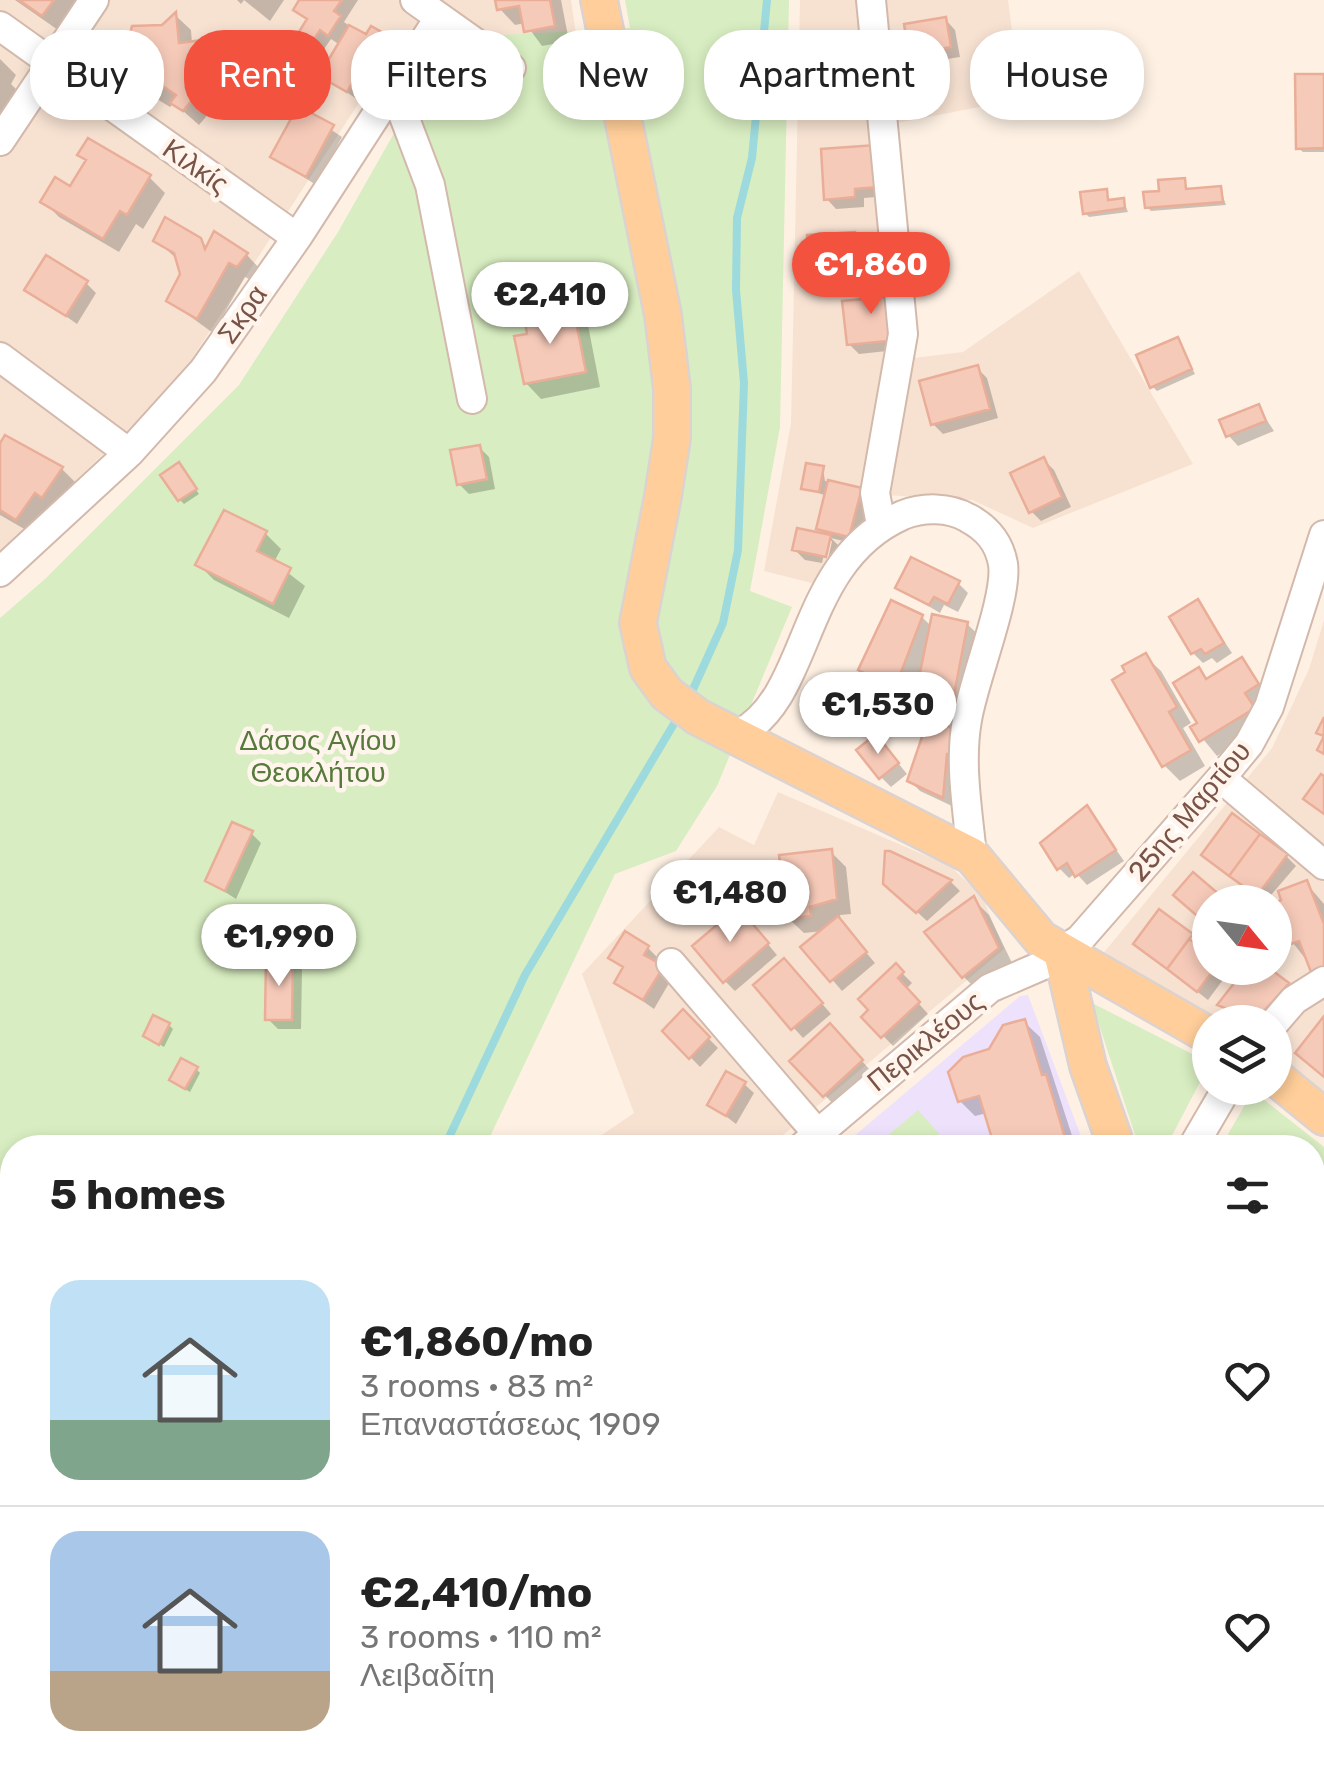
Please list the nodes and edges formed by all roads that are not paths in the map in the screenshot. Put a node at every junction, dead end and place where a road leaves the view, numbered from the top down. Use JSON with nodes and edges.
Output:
{"nodes":[{"id":1,"x":94,"y":0,"type":"edge"},
{"id":2,"x":415,"y":0,"type":"edge"},
{"id":3,"x":599,"y":0,"type":"edge"},
{"id":4,"x":871,"y":0,"type":"edge"},
{"id":5,"x":439,"y":18,"type":"junction"},
{"id":6,"x":0,"y":26,"type":"edge"},
{"id":7,"x":74,"y":30,"type":"edge"},
{"id":8,"x":431,"y":30,"type":"edge"},
{"id":9,"x":456,"y":30,"type":"edge"},
{"id":10,"x":30,"y":48,"type":"edge"},
{"id":11,"x":30,"y":95,"type":"edge"},
{"id":12,"x":130,"y":120,"type":"edge"},
{"id":13,"x":372,"y":120,"type":"edge"},
{"id":14,"x":405,"y":120,"type":"edge"},
{"id":15,"x":0,"y":140,"type":"edge"},
{"id":16,"x":296,"y":237,"type":"junction"},
{"id":17,"x":0,"y":358,"type":"edge"},
{"id":18,"x":472,"y":399,"type":"dead end"},
{"id":19,"x":129,"y":453,"type":"junction"},
{"id":20,"x":881,"y":525,"type":"junction"},
{"id":21,"x":1324,"y":535,"type":"edge"},
{"id":22,"x":0,"y":572,"type":"edge"},
{"id":23,"x":739,"y":734,"type":"junction"},
{"id":24,"x":1221,"y":778,"type":"junction"},
{"id":25,"x":972,"y":856,"type":"junction"},
{"id":26,"x":1324,"y":865,"type":"edge"},
{"id":27,"x":1062,"y":954,"type":"junction"},
{"id":28,"x":671,"y":963,"type":"dead end"},
{"id":29,"x":1324,"y":980,"type":"edge"},
{"id":30,"x":1290,"y":1005,"type":"edge"},
{"id":31,"x":1192,"y":1026,"type":"edge"},
{"id":32,"x":1292,"y":1090,"type":"edge"},
{"id":33,"x":1217,"y":1105,"type":"edge"},
{"id":34,"x":1324,"y":1117,"type":"edge"},
{"id":35,"x":801,"y":1135,"type":"edge"},
{"id":36,"x":816,"y":1135,"type":"edge"},
{"id":37,"x":1113,"y":1135,"type":"edge"},
{"id":38,"x":1200,"y":1135,"type":"edge"}],
"edges":[{"from":1,"to":7,"type":"street"},
{"from":2,"to":5,"type":"street"},
{"from":3,"to":23,"type":"main road"},
{"from":4,"to":20,"type":"street"},
{"from":5,"to":8,"type":"street","name":"Σκρα"},
{"from":5,"to":9,"type":"street"},
{"from":6,"to":10,"type":"street","name":"Κιλκίς"},
{"from":11,"to":15,"type":"street"},
{"from":12,"to":16,"type":"street","name":"Κιλκίς"},
{"from":13,"to":16,"type":"street","name":"Σκρα"},
{"from":14,"to":18,"type":"street"},
{"from":16,"to":19,"type":"street","name":"Σκρα"},
{"from":17,"to":19,"type":"street"},
{"from":19,"to":22,"type":"street","name":"Σκρα"},
{"from":20,"to":23,"type":"street"},
{"from":20,"to":25,"type":"street"},
{"from":21,"to":24,"type":"street","name":"25ης Μαρτίου"},
{"from":23,"to":25,"type":"main road"},
{"from":24,"to":26,"type":"street"},
{"from":24,"to":27,"type":"street","name":"25ης Μαρτίου"},
{"from":25,"to":27,"type":"main road"},
{"from":27,"to":31,"type":"main road"},
{"from":27,"to":36,"type":"street","name":"Περικλέους"},
{"from":27,"to":37,"type":"main road"},
{"from":28,"to":35,"type":"street"},
{"from":29,"to":30,"type":"street"},
{"from":32,"to":34,"type":"main road"},
{"from":33,"to":38,"type":"street"}]}
